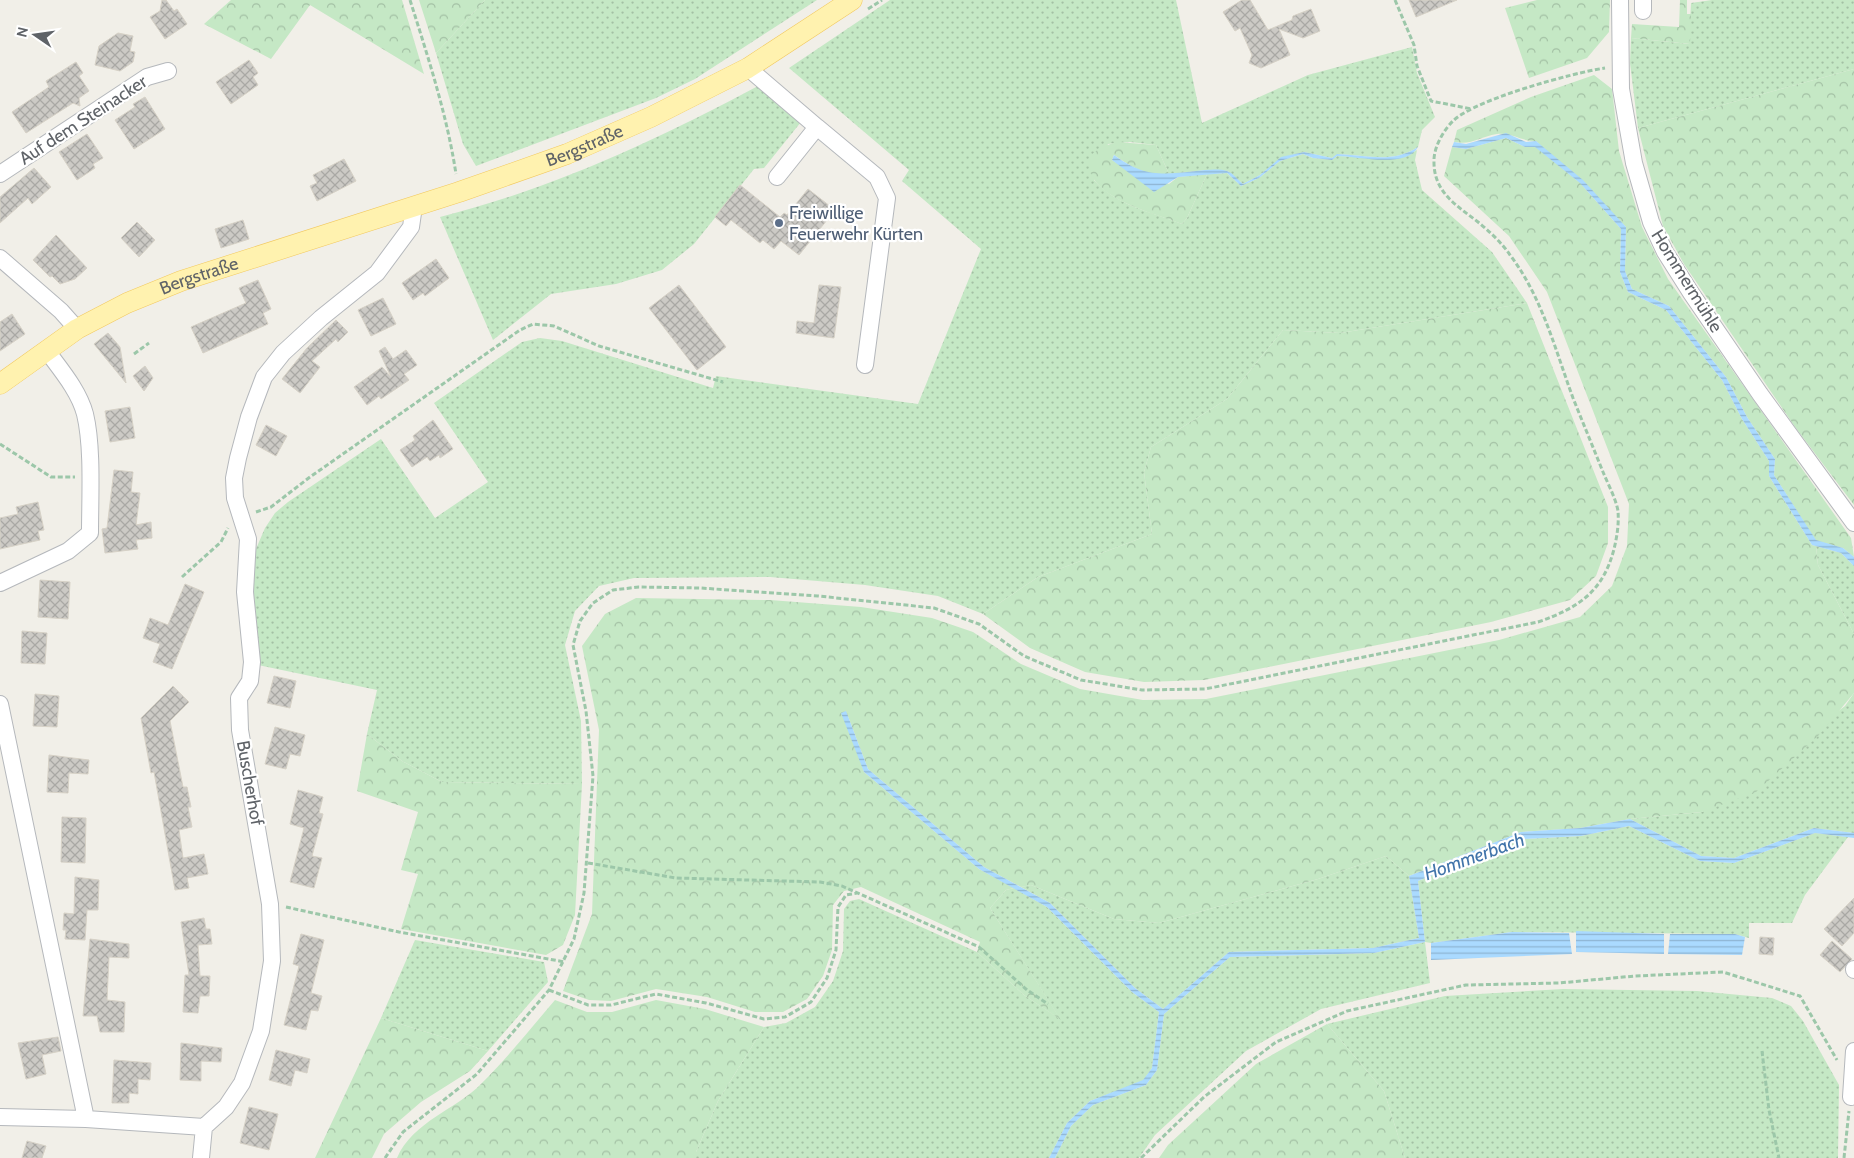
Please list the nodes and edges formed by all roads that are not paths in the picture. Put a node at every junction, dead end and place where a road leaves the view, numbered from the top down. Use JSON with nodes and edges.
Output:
{"nodes":[{"id":1,"x":852,"y":0,"type":"edge"},
{"id":2,"x":1620,"y":0,"type":"edge"},
{"id":3,"x":748,"y":68,"type":"junction"},
{"id":4,"x":168,"y":71,"type":"dead end"},
{"id":5,"x":817,"y":127,"type":"junction"},
{"id":6,"x":0,"y":174,"type":"edge"},
{"id":7,"x":777,"y":177,"type":"dead end"},
{"id":8,"x":414,"y":206,"type":"junction"},
{"id":9,"x":0,"y":258,"type":"edge"},
{"id":10,"x":77,"y":329,"type":"junction"},
{"id":11,"x":47,"y":351,"type":"junction"},
{"id":12,"x":865,"y":365,"type":"dead end"},
{"id":13,"x":0,"y":384,"type":"edge"},
{"id":14,"x":1854,"y":523,"type":"edge"},
{"id":15,"x":0,"y":583,"type":"edge"},
{"id":16,"x":0,"y":704,"type":"edge"},
{"id":17,"x":1854,"y":1051,"type":"edge"},
{"id":18,"x":1851,"y":1096,"type":"road end"},
{"id":19,"x":0,"y":1117,"type":"edge"},
{"id":20,"x":86,"y":1119,"type":"junction"},
{"id":21,"x":204,"y":1127,"type":"junction"},
{"id":22,"x":201,"y":1158,"type":"edge"}],
"edges":[{"from":1,"to":3,"type":"main road","name":"Bergstraße"},
{"from":2,"to":14,"type":"street","name":"Hommermühle"},
{"from":3,"to":5,"type":"street"},
{"from":3,"to":8,"type":"main road","name":"Bergstraße"},
{"from":4,"to":6,"type":"street","name":"Auf dem Steinacker"},
{"from":5,"to":7,"type":"street"},
{"from":5,"to":12,"type":"street"},
{"from":8,"to":10,"type":"main road","name":"Bergstraße"},
{"from":8,"to":21,"type":"street","name":"Buscherhof"},
{"from":9,"to":10,"type":"street"},
{"from":10,"to":11,"type":"main road","name":"Bergstraße"},
{"from":11,"to":13,"type":"main road","name":"Bergstraße"},
{"from":11,"to":15,"type":"street"},
{"from":16,"to":20,"type":"street"},
{"from":17,"to":18,"type":"street"},
{"from":19,"to":20,"type":"street"},
{"from":20,"to":21,"type":"street"},
{"from":21,"to":22,"type":"street"}]}
